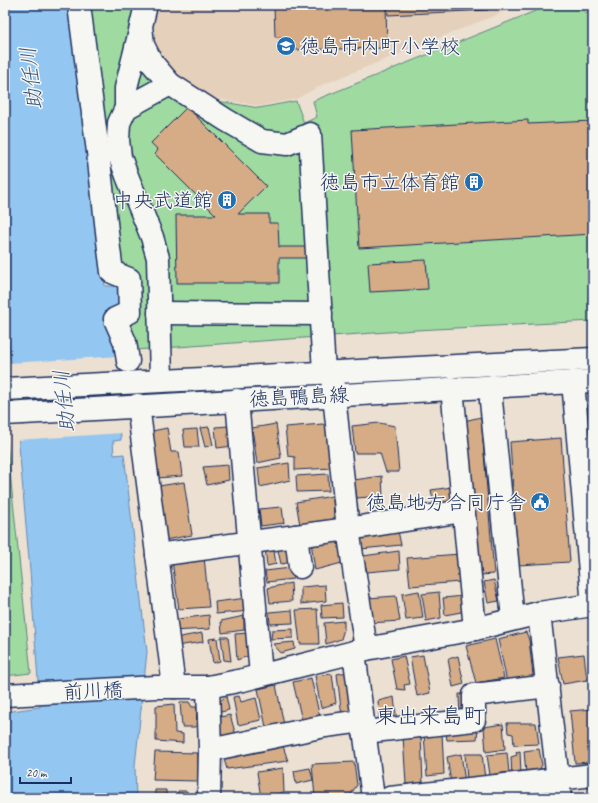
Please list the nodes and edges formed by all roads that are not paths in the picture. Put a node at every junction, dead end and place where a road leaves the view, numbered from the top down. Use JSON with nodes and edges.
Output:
{"nodes":[{"id":1,"x":79,"y":5,"type":"edge"},
{"id":2,"x":144,"y":15,"type":"edge"},
{"id":3,"x":170,"y":84,"type":"junction"},
{"id":4,"x":126,"y":108,"type":"junction"},
{"id":5,"x":159,"y":313,"type":"junction"},
{"id":6,"x":321,"y":314,"type":"junction"},
{"id":7,"x":593,"y":359,"type":"edge"},
{"id":8,"x":128,"y":361,"type":"dead end"},
{"id":9,"x":328,"y":372,"type":"junction"},
{"id":10,"x":161,"y":380,"type":"junction"},
{"id":11,"x":583,"y":381,"type":"edge"},
{"id":12,"x":492,"y":386,"type":"junction"},
{"id":13,"x":5,"y":388,"type":"edge"},
{"id":14,"x":452,"y":388,"type":"junction"},
{"id":15,"x":334,"y":395,"type":"junction"},
{"id":16,"x":237,"y":400,"type":"junction"},
{"id":17,"x":131,"y":406,"type":"junction"},
{"id":18,"x":5,"y":414,"type":"edge"},
{"id":19,"x":463,"y":511,"type":"junction"},
{"id":20,"x":348,"y":529,"type":"junction"},
{"id":21,"x":296,"y":536,"type":"junction"},
{"id":22,"x":249,"y":542,"type":"junction"},
{"id":23,"x":156,"y":555,"type":"junction"},
{"id":24,"x":300,"y":567,"type":"dead end"},
{"id":25,"x":593,"y":605,"type":"edge"},
{"id":26,"x":539,"y":613,"type":"junction"},
{"id":27,"x":513,"y":620,"type":"junction"},
{"id":28,"x":474,"y":629,"type":"junction"},
{"id":29,"x":360,"y":651,"type":"junction"},
{"id":30,"x":261,"y":675,"type":"junction"},
{"id":31,"x":548,"y":686,"type":"junction"},
{"id":32,"x":165,"y":687,"type":"junction"},
{"id":33,"x":208,"y":687,"type":"junction"},
{"id":34,"x":5,"y":695,"type":"edge"},
{"id":35,"x":364,"y":726,"type":"junction"},
{"id":36,"x":210,"y":750,"type":"junction"},
{"id":37,"x":593,"y":775,"type":"edge"},
{"id":38,"x":559,"y":789,"type":"edge"},
{"id":39,"x":209,"y":798,"type":"edge"},
{"id":40,"x":373,"y":798,"type":"edge"},
{"id":41,"x":390,"y":798,"type":"edge"}],
"edges":[{"from":1,"to":8,"type":"street"},
{"from":2,"to":3,"type":"street"},
{"from":2,"to":4,"type":"street"},
{"from":3,"to":4,"type":"street"},
{"from":3,"to":6,"type":"street"},
{"from":4,"to":5,"type":"street"},
{"from":5,"to":6,"type":"street"},
{"from":5,"to":10,"type":"street"},
{"from":6,"to":9,"type":"street"},
{"from":7,"to":9,"type":"street","name":"徳島鴨島線"},
{"from":9,"to":10,"type":"street","name":"徳島鴨島線"},
{"from":9,"to":15,"type":"street"},
{"from":10,"to":13,"type":"street","name":"徳島鴨島線"},
{"from":11,"to":12,"type":"street","name":"徳島鴨島線"},
{"from":11,"to":25,"type":"street"},
{"from":12,"to":14,"type":"street","name":"徳島鴨島線"},
{"from":12,"to":27,"type":"street"},
{"from":14,"to":15,"type":"street","name":"徳島鴨島線"},
{"from":14,"to":19,"type":"street"},
{"from":15,"to":16,"type":"street","name":"徳島鴨島線"},
{"from":15,"to":20,"type":"street"},
{"from":16,"to":17,"type":"street","name":"徳島鴨島線"},
{"from":16,"to":22,"type":"street"},
{"from":17,"to":18,"type":"street","name":"徳島鴨島線"},
{"from":17,"to":23,"type":"street"},
{"from":19,"to":20,"type":"street"},
{"from":19,"to":28,"type":"street"},
{"from":20,"to":21,"type":"street"},
{"from":20,"to":29,"type":"street"},
{"from":21,"to":22,"type":"street"},
{"from":21,"to":24,"type":"street"},
{"from":22,"to":23,"type":"street"},
{"from":22,"to":30,"type":"street"},
{"from":23,"to":32,"type":"street"},
{"from":25,"to":26,"type":"street","name":"前川橋"},
{"from":26,"to":27,"type":"street","name":"前川橋"},
{"from":26,"to":31,"type":"street"},
{"from":27,"to":28,"type":"street","name":"前川橋"},
{"from":28,"to":29,"type":"street","name":"前川橋"},
{"from":29,"to":30,"type":"street","name":"前川橋"},
{"from":29,"to":35,"type":"street"},
{"from":30,"to":33,"type":"street","name":"前川橋"},
{"from":31,"to":35,"type":"street"},
{"from":31,"to":38,"type":"street"},
{"from":32,"to":33,"type":"street","name":"前川橋"},
{"from":32,"to":34,"type":"street","name":"前川橋"},
{"from":33,"to":36,"type":"street"},
{"from":35,"to":36,"type":"street"},
{"from":35,"to":40,"type":"street"},
{"from":36,"to":39,"type":"street"},
{"from":37,"to":38,"type":"street"},
{"from":38,"to":41,"type":"street"}]}
